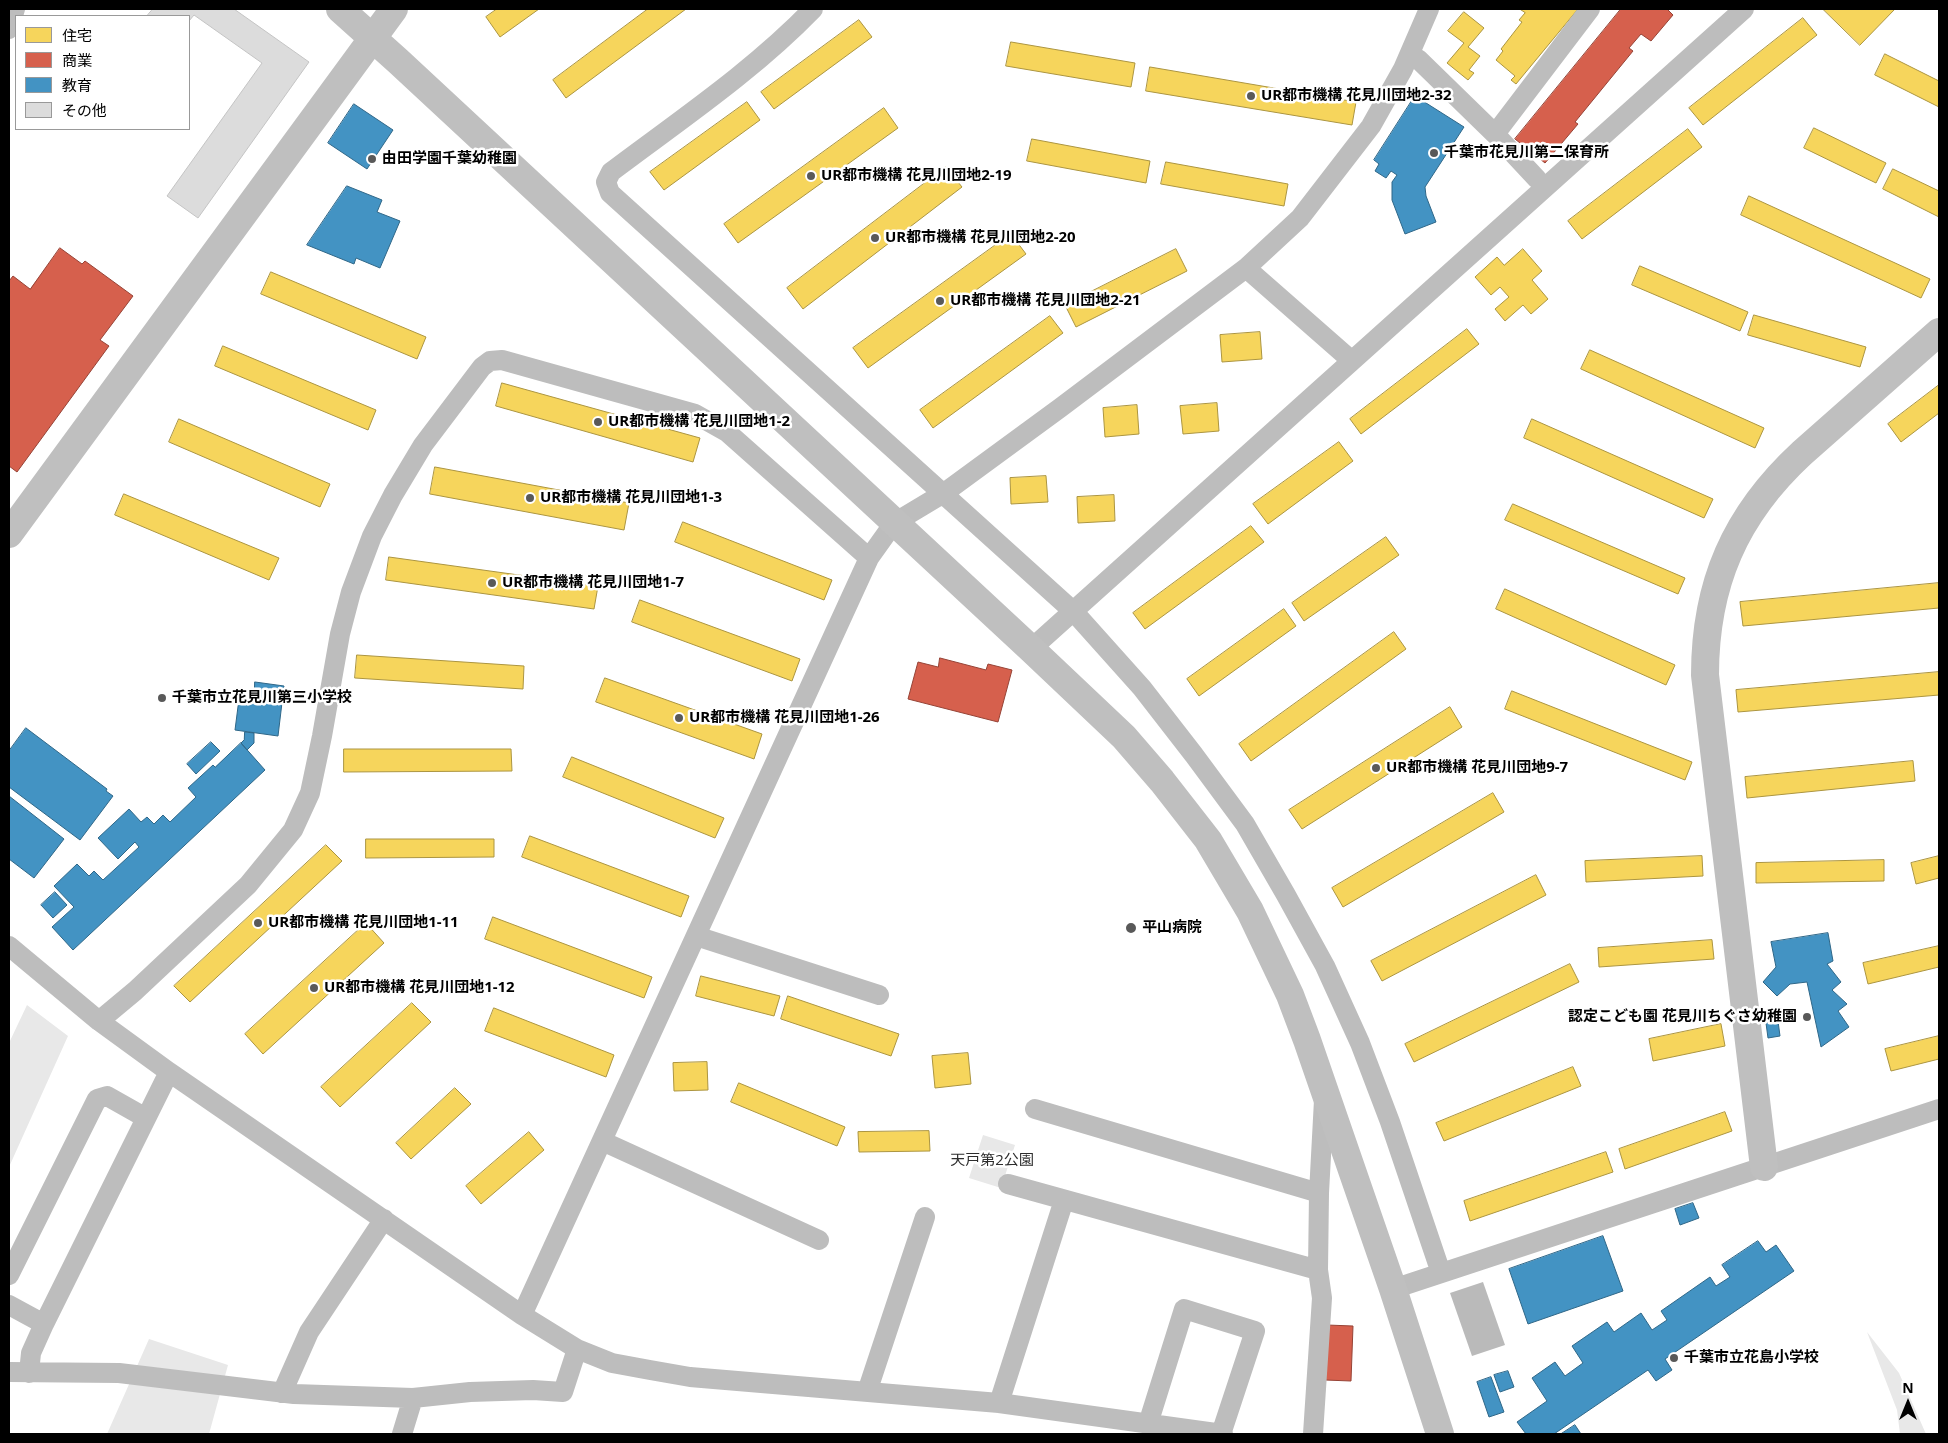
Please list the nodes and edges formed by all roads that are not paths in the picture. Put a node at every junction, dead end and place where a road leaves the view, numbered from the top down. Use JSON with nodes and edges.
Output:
{"nodes":[{"id":1,"x":340,"y":9,"type":"edge"},
{"id":2,"x":394,"y":9,"type":"edge"},
{"id":3,"x":814,"y":9,"type":"edge"},
{"id":4,"x":1429,"y":9,"type":"edge"},
{"id":5,"x":1590,"y":9,"type":"edge"},
{"id":6,"x":1744,"y":9,"type":"edge"},
{"id":7,"x":373,"y":38,"type":"junction"},
{"id":8,"x":1418,"y":59,"type":"dead end"},
{"id":9,"x":1495,"y":134,"type":"junction"},
{"id":10,"x":1538,"y":179,"type":"dead end"},
{"id":11,"x":1246,"y":268,"type":"junction"},
{"id":12,"x":1939,"y":332,"type":"edge"},
{"id":13,"x":1352,"y":362,"type":"junction"},
{"id":14,"x":944,"y":493,"type":"junction"},
{"id":15,"x":13,"y":521,"type":"edge"},
{"id":16,"x":894,"y":523,"type":"junction"},
{"id":17,"x":869,"y":558,"type":"junction"},
{"id":18,"x":1074,"y":612,"type":"junction"},
{"id":19,"x":1031,"y":650,"type":"junction"},
{"id":20,"x":696,"y":936,"type":"junction"},
{"id":21,"x":9,"y":946,"type":"edge"},
{"id":22,"x":879,"y":996,"type":"dead end"},
{"id":23,"x":99,"y":1021,"type":"junction"},
{"id":24,"x":169,"y":1072,"type":"junction"},
{"id":25,"x":1325,"y":1090,"type":"junction"},
{"id":26,"x":1035,"y":1108,"type":"dead end"},
{"id":27,"x":1939,"y":1108,"type":"edge"},
{"id":28,"x":146,"y":1118,"type":"junction"},
{"id":29,"x":602,"y":1140,"type":"junction"},
{"id":30,"x":1764,"y":1167,"type":"junction"},
{"id":31,"x":1008,"y":1184,"type":"dead end"},
{"id":32,"x":1318,"y":1194,"type":"junction"},
{"id":33,"x":1064,"y":1200,"type":"junction"},
{"id":34,"x":924,"y":1217,"type":"dead end"},
{"id":35,"x":384,"y":1219,"type":"junction"},
{"id":36,"x":819,"y":1240,"type":"dead end"},
{"id":37,"x":1318,"y":1270,"type":"junction"},
{"id":38,"x":1441,"y":1273,"type":"junction"},
{"id":39,"x":9,"y":1274,"type":"edge"},
{"id":40,"x":1392,"y":1289,"type":"junction"},
{"id":41,"x":9,"y":1305,"type":"edge"},
{"id":42,"x":522,"y":1315,"type":"junction"},
{"id":43,"x":44,"y":1324,"type":"junction"},
{"id":44,"x":577,"y":1349,"type":"junction"},
{"id":45,"x":19,"y":1372,"type":"edge"},
{"id":46,"x":867,"y":1392,"type":"junction"},
{"id":47,"x":282,"y":1393,"type":"junction"},
{"id":48,"x":413,"y":1398,"type":"junction"},
{"id":49,"x":999,"y":1403,"type":"junction"},
{"id":50,"x":1148,"y":1424,"type":"junction"},
{"id":51,"x":402,"y":1434,"type":"edge"},
{"id":52,"x":1222,"y":1434,"type":"edge"},
{"id":53,"x":1313,"y":1434,"type":"edge"},
{"id":54,"x":1440,"y":1434,"type":"edge"}],
"edges":[{"from":1,"to":7,"type":"street"},
{"from":2,"to":7,"type":"street"},
{"from":3,"to":14,"type":"street"},
{"from":4,"to":11,"type":"street"},
{"from":5,"to":9,"type":"street"},
{"from":6,"to":13,"type":"street"},
{"from":7,"to":15,"type":"street"},
{"from":7,"to":16,"type":"street"},
{"from":8,"to":9,"type":"street"},
{"from":9,"to":10,"type":"street"},
{"from":11,"to":13,"type":"street"},
{"from":11,"to":14,"type":"street"},
{"from":12,"to":30,"type":"street"},
{"from":13,"to":18,"type":"street"},
{"from":14,"to":16,"type":"street"},
{"from":14,"to":18,"type":"street"},
{"from":16,"to":17,"type":"street"},
{"from":16,"to":19,"type":"street"},
{"from":17,"to":20,"type":"street"},
{"from":17,"to":23,"type":"street"},
{"from":18,"to":19,"type":"street"},
{"from":18,"to":38,"type":"street"},
{"from":19,"to":25,"type":"street"},
{"from":20,"to":22,"type":"street"},
{"from":20,"to":29,"type":"street"},
{"from":21,"to":23,"type":"street"},
{"from":23,"to":24,"type":"street"},
{"from":24,"to":28,"type":"street"},
{"from":24,"to":35,"type":"street"},
{"from":25,"to":32,"type":"street"},
{"from":25,"to":40,"type":"street"},
{"from":26,"to":32,"type":"street"},
{"from":27,"to":30,"type":"street"},
{"from":28,"to":39,"type":"street"},
{"from":28,"to":43,"type":"street"},
{"from":29,"to":36,"type":"street"},
{"from":29,"to":42,"type":"street"},
{"from":30,"to":38,"type":"street"},
{"from":31,"to":33,"type":"street"},
{"from":32,"to":37,"type":"street"},
{"from":33,"to":37,"type":"street"},
{"from":33,"to":49,"type":"street"},
{"from":34,"to":46,"type":"street"},
{"from":35,"to":42,"type":"street"},
{"from":35,"to":47,"type":"street"},
{"from":37,"to":53,"type":"street"},
{"from":38,"to":40,"type":"street"},
{"from":40,"to":54,"type":"street"},
{"from":41,"to":43,"type":"street"},
{"from":42,"to":44,"type":"street"},
{"from":43,"to":45,"type":"street"},
{"from":44,"to":46,"type":"street"},
{"from":44,"to":48,"type":"street"},
{"from":45,"to":47,"type":"street"},
{"from":46,"to":49,"type":"street"},
{"from":47,"to":48,"type":"street"},
{"from":48,"to":51,"type":"street"},
{"from":49,"to":50,"type":"street"},
{"from":50,"to":52,"type":"street"},
{"from":50,"to":52,"type":"street"}]}
